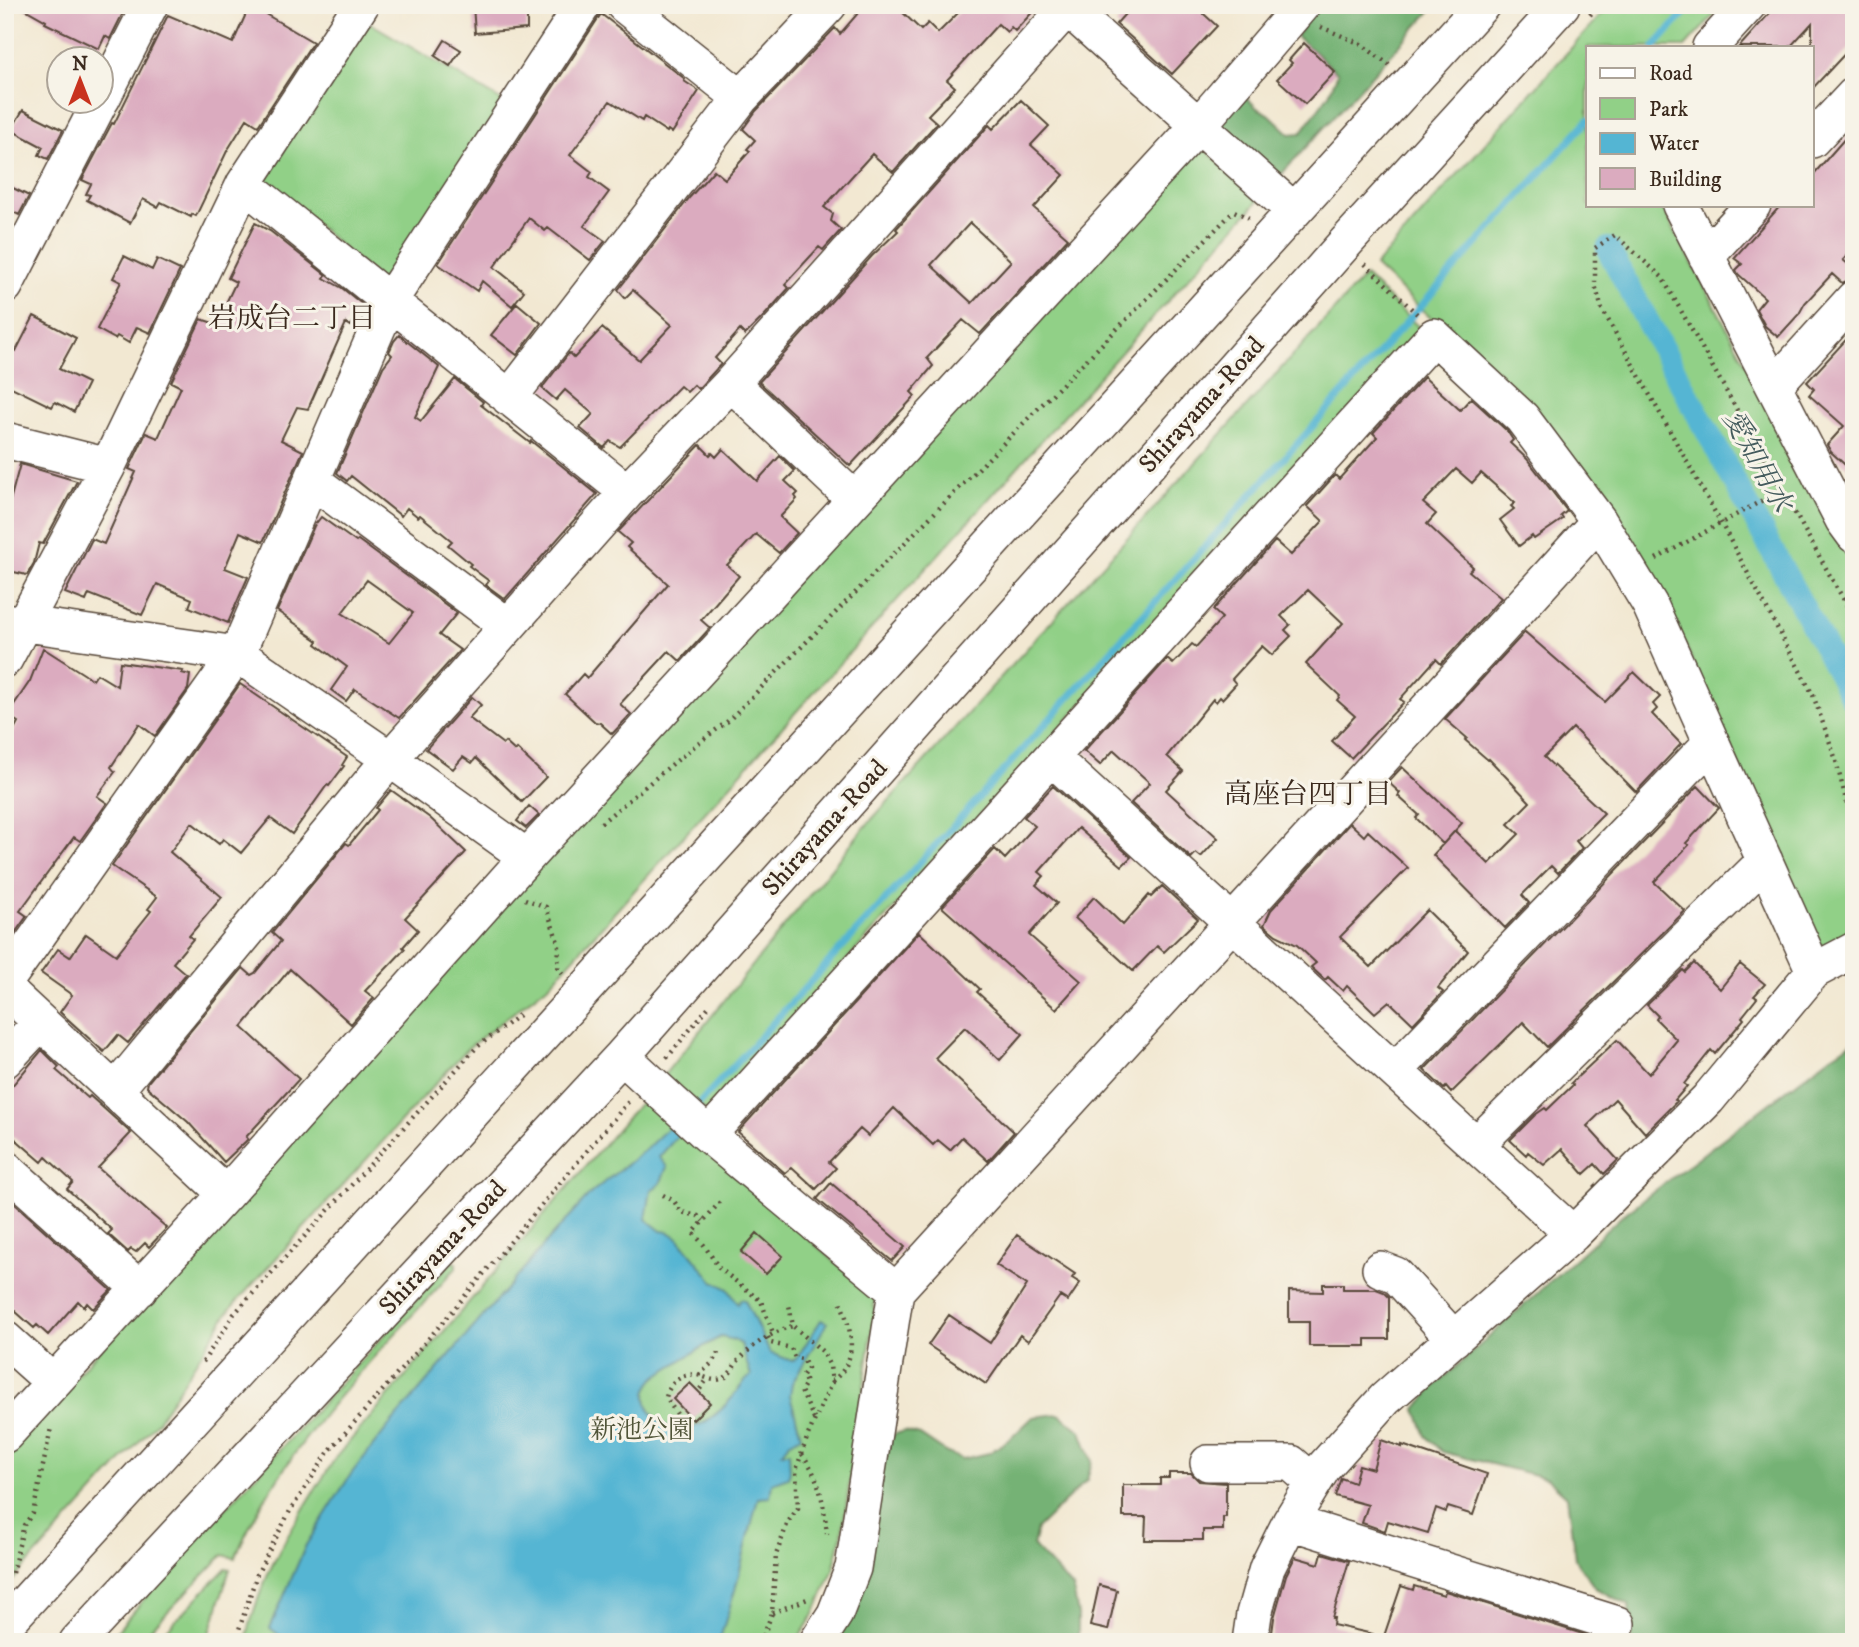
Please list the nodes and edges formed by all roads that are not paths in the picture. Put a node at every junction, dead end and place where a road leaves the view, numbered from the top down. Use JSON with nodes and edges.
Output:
{"nodes":[{"id":1,"x":150,"y":5,"type":"edge"},
{"id":2,"x":362,"y":5,"type":"edge"},
{"id":3,"x":583,"y":5,"type":"edge"},
{"id":4,"x":624,"y":5,"type":"edge"},
{"id":5,"x":829,"y":5,"type":"edge"},
{"id":6,"x":1482,"y":5,"type":"edge"},
{"id":7,"x":1748,"y":5,"type":"edge"},
{"id":8,"x":1301,"y":6,"type":"edge"},
{"id":9,"x":1066,"y":7,"type":"edge"},
{"id":10,"x":1575,"y":10,"type":"edge"},
{"id":11,"x":1711,"y":46,"type":"edge"},
{"id":12,"x":116,"y":71,"type":"edge"},
{"id":13,"x":1854,"y":94,"type":"edge"},
{"id":14,"x":741,"y":98,"type":"junction"},
{"id":15,"x":93,"y":116,"type":"edge"},
{"id":16,"x":1199,"y":125,"type":"junction"},
{"id":17,"x":1814,"y":138,"type":"edge"},
{"id":18,"x":244,"y":184,"type":"junction"},
{"id":19,"x":1681,"y":206,"type":"edge"},
{"id":20,"x":1752,"y":206,"type":"edge"},
{"id":21,"x":1293,"y":210,"type":"junction"},
{"id":22,"x":1706,"y":256,"type":"junction"},
{"id":23,"x":5,"y":286,"type":"edge"},
{"id":24,"x":1854,"y":298,"type":"edge"},
{"id":25,"x":389,"y":302,"type":"junction"},
{"id":26,"x":731,"y":383,"type":"junction"},
{"id":27,"x":1774,"y":386,"type":"junction"},
{"id":28,"x":509,"y":398,"type":"junction"},
{"id":29,"x":5,"y":440,"type":"edge"},
{"id":30,"x":108,"y":466,"type":"junction"},
{"id":31,"x":313,"y":481,"type":"junction"},
{"id":32,"x":627,"y":492,"type":"junction"},
{"id":33,"x":854,"y":499,"type":"junction"},
{"id":34,"x":1599,"y":521,"type":"junction"},
{"id":35,"x":1850,"y":521,"type":"edge"},
{"id":36,"x":15,"y":622,"type":"edge"},
{"id":37,"x":508,"y":626,"type":"junction"},
{"id":38,"x":237,"y":654,"type":"junction"},
{"id":39,"x":5,"y":659,"type":"edge"},
{"id":40,"x":1711,"y":743,"type":"junction"},
{"id":41,"x":1052,"y":758,"type":"junction"},
{"id":42,"x":390,"y":759,"type":"junction"},
{"id":43,"x":527,"y":857,"type":"junction"},
{"id":44,"x":1765,"y":861,"type":"junction"},
{"id":45,"x":1232,"y":922,"type":"junction"},
{"id":46,"x":1854,"y":950,"type":"edge"},
{"id":47,"x":1814,"y":971,"type":"junction"},
{"id":48,"x":5,"y":982,"type":"edge"},
{"id":49,"x":5,"y":989,"type":"edge"},
{"id":50,"x":40,"y":1023,"type":"junction"},
{"id":51,"x":622,"y":1056,"type":"junction"},
{"id":52,"x":5,"y":1060,"type":"edge"},
{"id":53,"x":1395,"y":1071,"type":"junction"},
{"id":54,"x":116,"y":1091,"type":"junction"},
{"id":55,"x":708,"y":1135,"type":"junction"},
{"id":56,"x":1476,"y":1146,"type":"junction"},
{"id":57,"x":5,"y":1168,"type":"edge"},
{"id":58,"x":226,"y":1194,"type":"junction"},
{"id":59,"x":1573,"y":1234,"type":"junction"},
{"id":60,"x":1380,"y":1269,"type":"dead end"},
{"id":61,"x":140,"y":1289,"type":"junction"},
{"id":62,"x":896,"y":1291,"type":"junction"},
{"id":63,"x":5,"y":1339,"type":"edge"},
{"id":64,"x":1454,"y":1339,"type":"junction"},
{"id":65,"x":53,"y":1382,"type":"junction"},
{"id":66,"x":5,"y":1435,"type":"edge"},
{"id":67,"x":1208,"y":1463,"type":"dead end"},
{"id":68,"x":1314,"y":1483,"type":"junction"},
{"id":69,"x":1290,"y":1522,"type":"junction"},
{"id":70,"x":5,"y":1625,"type":"edge"},
{"id":71,"x":76,"y":1642,"type":"edge"},
{"id":72,"x":817,"y":1642,"type":"edge"},
{"id":73,"x":1250,"y":1642,"type":"edge"},
{"id":74,"x":1608,"y":1642,"type":"edge"}],
"edges":[{"from":1,"to":12,"type":"street"},
{"from":2,"to":18,"type":"street"},
{"from":3,"to":25,"type":"street"},
{"from":4,"to":14,"type":"street"},
{"from":5,"to":14,"type":"street"},
{"from":6,"to":21,"type":"street"},
{"from":7,"to":11,"type":"street"},
{"from":8,"to":16,"type":"street"},
{"from":9,"to":16,"type":"street"},
{"from":9,"to":26,"type":"street"},
{"from":10,"to":51,"type":"street","name":"Shirayama-Road"},
{"from":13,"to":17,"type":"street"},
{"from":14,"to":28,"type":"street"},
{"from":15,"to":23,"type":"street"},
{"from":16,"to":21,"type":"street"},
{"from":16,"to":33,"type":"street"},
{"from":18,"to":25,"type":"street"},
{"from":18,"to":30,"type":"street"},
{"from":19,"to":22,"type":"street"},
{"from":20,"to":22,"type":"street"},
{"from":21,"to":70,"type":"street"},
{"from":22,"to":27,"type":"street"},
{"from":24,"to":27,"type":"street"},
{"from":25,"to":28,"type":"street"},
{"from":25,"to":31,"type":"street"},
{"from":26,"to":32,"type":"street"},
{"from":26,"to":33,"type":"street"},
{"from":27,"to":35,"type":"street"},
{"from":28,"to":32,"type":"street"},
{"from":29,"to":30,"type":"street"},
{"from":30,"to":36,"type":"street"},
{"from":31,"to":37,"type":"street"},
{"from":31,"to":38,"type":"street"},
{"from":32,"to":37,"type":"street"},
{"from":33,"to":43,"type":"street"},
{"from":34,"to":40,"type":"street"},
{"from":34,"to":41,"type":"street"},
{"from":34,"to":45,"type":"street"},
{"from":36,"to":38,"type":"street"},
{"from":36,"to":39,"type":"street"},
{"from":37,"to":42,"type":"street"},
{"from":38,"to":42,"type":"street"},
{"from":38,"to":48,"type":"street"},
{"from":40,"to":44,"type":"street"},
{"from":40,"to":53,"type":"street"},
{"from":41,"to":45,"type":"street"},
{"from":41,"to":55,"type":"street"},
{"from":42,"to":43,"type":"street"},
{"from":42,"to":54,"type":"street"},
{"from":43,"to":58,"type":"street"},
{"from":44,"to":47,"type":"street"},
{"from":44,"to":56,"type":"street"},
{"from":45,"to":53,"type":"street"},
{"from":45,"to":62,"type":"street"},
{"from":46,"to":47,"type":"street"},
{"from":47,"to":59,"type":"street"},
{"from":49,"to":50,"type":"street"},
{"from":50,"to":52,"type":"street"},
{"from":50,"to":54,"type":"street"},
{"from":51,"to":55,"type":"street"},
{"from":51,"to":71,"type":"street","name":"Shirayama-Road"},
{"from":53,"to":56,"type":"street"},
{"from":54,"to":58,"type":"street"},
{"from":55,"to":62,"type":"street"},
{"from":56,"to":59,"type":"street"},
{"from":57,"to":61,"type":"street"},
{"from":58,"to":61,"type":"street"},
{"from":59,"to":64,"type":"street"},
{"from":60,"to":64,"type":"street"},
{"from":61,"to":65,"type":"street"},
{"from":62,"to":72,"type":"street"},
{"from":63,"to":65,"type":"street"},
{"from":64,"to":68,"type":"street"},
{"from":65,"to":66,"type":"street"},
{"from":67,"to":68,"type":"street"},
{"from":68,"to":69,"type":"street"},
{"from":69,"to":73,"type":"street"},
{"from":69,"to":74,"type":"street"}]}
